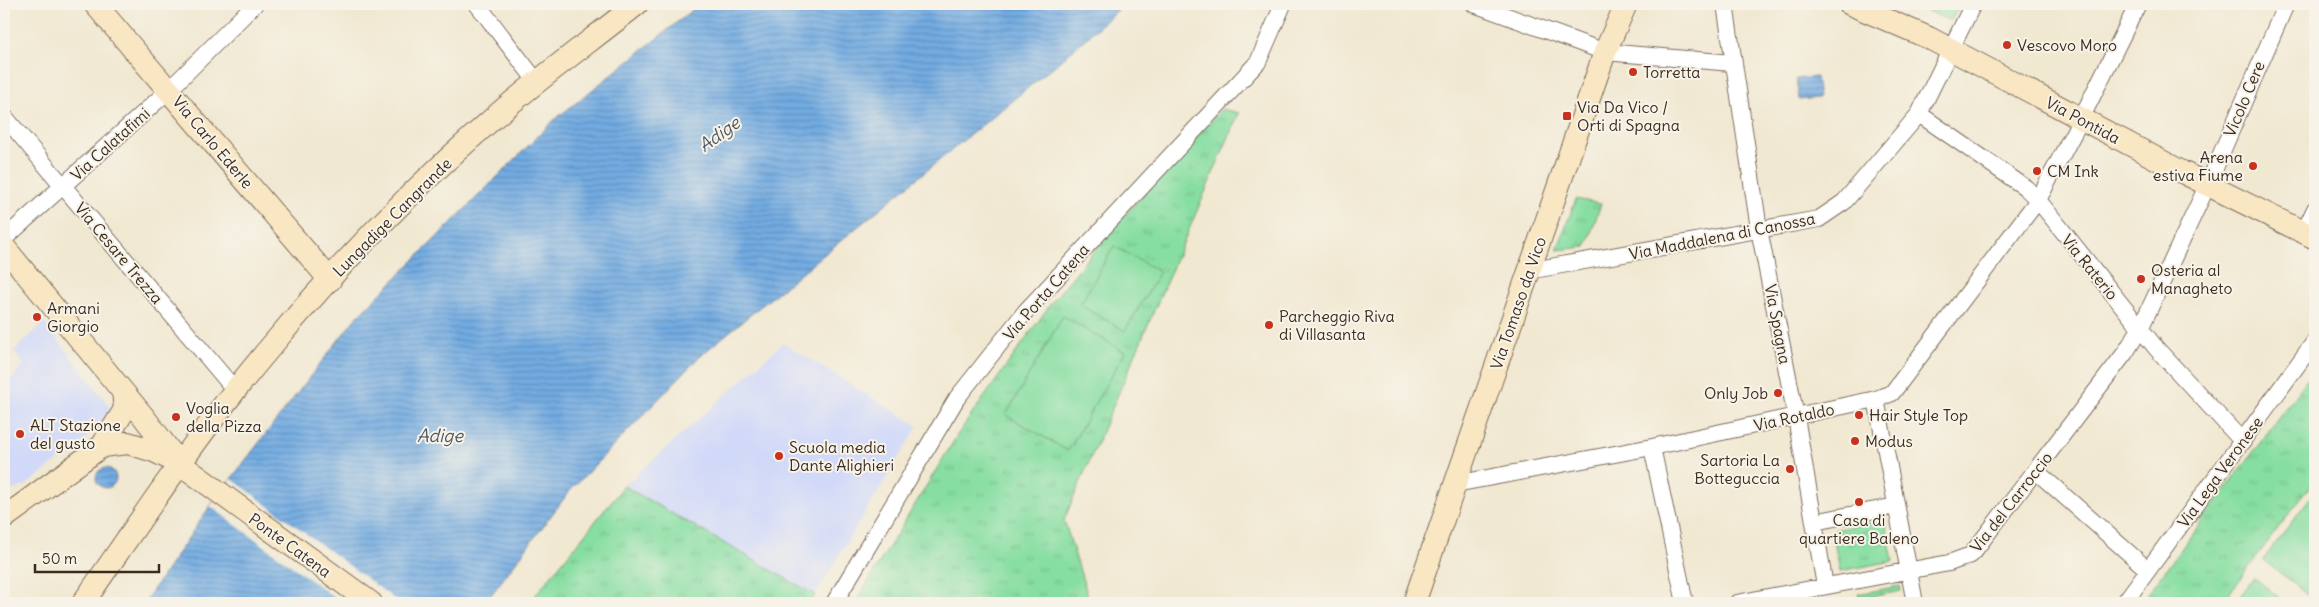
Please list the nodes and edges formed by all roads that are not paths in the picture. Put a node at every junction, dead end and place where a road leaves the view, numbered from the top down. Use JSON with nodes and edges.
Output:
{"nodes":[{"id":1,"x":95,"y":4,"type":"edge"},
{"id":2,"x":255,"y":4,"type":"edge"},
{"id":3,"x":477,"y":4,"type":"edge"},
{"id":4,"x":637,"y":4,"type":"edge"},
{"id":5,"x":1280,"y":4,"type":"edge"},
{"id":6,"x":1474,"y":4,"type":"edge"},
{"id":7,"x":1626,"y":4,"type":"edge"},
{"id":8,"x":1850,"y":4,"type":"edge"},
{"id":9,"x":1973,"y":4,"type":"edge"},
{"id":10,"x":2138,"y":4,"type":"edge"},
{"id":11,"x":2286,"y":4,"type":"edge"},
{"id":12,"x":1726,"y":5,"type":"edge"},
{"id":13,"x":1950,"y":49,"type":"junction"},
{"id":14,"x":1605,"y":52,"type":"junction"},
{"id":15,"x":1732,"y":63,"type":"junction"},
{"id":16,"x":537,"y":82,"type":"junction"},
{"id":17,"x":170,"y":90,"type":"junction"},
{"id":18,"x":1919,"y":114,"type":"junction"},
{"id":19,"x":4,"y":116,"type":"edge"},
{"id":20,"x":2081,"y":119,"type":"junction"},
{"id":21,"x":2208,"y":184,"type":"junction"},
{"id":22,"x":62,"y":187,"type":"junction"},
{"id":23,"x":2038,"y":200,"type":"junction"},
{"id":24,"x":2315,"y":209,"type":"edge"},
{"id":25,"x":1759,"y":229,"type":"junction"},
{"id":26,"x":2310,"y":235,"type":"edge"},
{"id":27,"x":4,"y":239,"type":"edge"},
{"id":28,"x":4,"y":247,"type":"edge"},
{"id":29,"x":1528,"y":271,"type":"junction"},
{"id":30,"x":330,"y":280,"type":"junction"},
{"id":31,"x":2140,"y":329,"type":"junction"},
{"id":32,"x":2315,"y":341,"type":"edge"},
{"id":33,"x":235,"y":390,"type":"junction"},
{"id":34,"x":123,"y":392,"type":"junction"},
{"id":35,"x":1876,"y":400,"type":"junction"},
{"id":36,"x":1796,"y":417,"type":"junction"},
{"id":37,"x":2243,"y":442,"type":"junction"},
{"id":38,"x":102,"y":446,"type":"junction"},
{"id":39,"x":1652,"y":447,"type":"junction"},
{"id":40,"x":179,"y":463,"type":"junction"},
{"id":41,"x":2036,"y":471,"type":"junction"},
{"id":42,"x":1455,"y":484,"type":"junction"},
{"id":43,"x":1896,"y":506,"type":"junction"},
{"id":44,"x":4,"y":518,"type":"edge"},
{"id":45,"x":1814,"y":522,"type":"junction"},
{"id":46,"x":1909,"y":570,"type":"junction"},
{"id":47,"x":2148,"y":570,"type":"junction"},
{"id":48,"x":1825,"y":586,"type":"junction"},
{"id":49,"x":1766,"y":601,"type":"edge"},
{"id":50,"x":83,"y":603,"type":"edge"},
{"id":51,"x":371,"y":603,"type":"edge"},
{"id":52,"x":834,"y":603,"type":"edge"},
{"id":53,"x":1414,"y":603,"type":"edge"},
{"id":54,"x":1685,"y":603,"type":"edge"},
{"id":55,"x":1737,"y":603,"type":"edge"},
{"id":56,"x":1914,"y":603,"type":"edge"},
{"id":57,"x":2124,"y":603,"type":"edge"}],
"edges":[{"from":1,"to":17,"type":"street","name":"Via Carlo Ederle"},
{"from":2,"to":17,"type":"street","name":"Via Calatafimi"},
{"from":3,"to":16,"type":"street"},
{"from":4,"to":16,"type":"street","name":"Lungadige Cangrande"},
{"from":5,"to":52,"type":"street","name":"Via Porta Catena"},
{"from":6,"to":14,"type":"street"},
{"from":7,"to":14,"type":"street","name":"Via Tomaso da Vico"},
{"from":8,"to":13,"type":"street","name":"Via Pontida"},
{"from":9,"to":13,"type":"street","name":"Via Maddalena di Canossa"},
{"from":10,"to":20,"type":"street","name":"Via Rotaldo"},
{"from":11,"to":21,"type":"street","name":"Vicolo Cere"},
{"from":12,"to":15,"type":"street","name":"Via Spagna"},
{"from":13,"to":18,"type":"street","name":"Via Maddalena di Canossa"},
{"from":13,"to":20,"type":"street","name":"Via Pontida"},
{"from":14,"to":15,"type":"street"},
{"from":14,"to":29,"type":"street","name":"Via Tomaso da Vico"},
{"from":15,"to":25,"type":"street","name":"Via Spagna"},
{"from":16,"to":30,"type":"street","name":"Lungadige Cangrande"},
{"from":17,"to":22,"type":"street","name":"Via Calatafimi"},
{"from":17,"to":30,"type":"street","name":"Via Carlo Ederle"},
{"from":18,"to":23,"type":"street","name":"Via Raterio"},
{"from":18,"to":25,"type":"street","name":"Via Maddalena di Canossa"},
{"from":19,"to":22,"type":"street","name":"Via Cesare Trezza"},
{"from":20,"to":21,"type":"street","name":"Via Pontida"},
{"from":20,"to":23,"type":"street","name":"Via Rotaldo"},
{"from":21,"to":26,"type":"street","name":"Via Pontida"},
{"from":21,"to":31,"type":"street","name":"Vicolo Cere"},
{"from":22,"to":27,"type":"street","name":"Via Calatafimi"},
{"from":22,"to":33,"type":"street","name":"Via Cesare Trezza"},
{"from":23,"to":31,"type":"street","name":"Via Raterio"},
{"from":23,"to":35,"type":"street","name":"Via Rotaldo"},
{"from":24,"to":26,"type":"street"},
{"from":25,"to":29,"type":"street","name":"Via Maddalena di Canossa"},
{"from":25,"to":36,"type":"street","name":"Via Spagna"},
{"from":28,"to":34,"type":"street"},
{"from":29,"to":42,"type":"street","name":"Via Tomaso da Vico"},
{"from":30,"to":33,"type":"street","name":"Lungadige Cangrande"},
{"from":31,"to":37,"type":"street","name":"Via Raterio"},
{"from":31,"to":41,"type":"street","name":"Via del Carroccio"},
{"from":32,"to":37,"type":"street","name":"Via Lega Veronese"},
{"from":33,"to":40,"type":"street","name":"Lungadige Cangrande"},
{"from":34,"to":38,"type":"street"},
{"from":34,"to":40,"type":"street"},
{"from":35,"to":36,"type":"street","name":"Via Rotaldo"},
{"from":35,"to":43,"type":"street"},
{"from":36,"to":39,"type":"street","name":"Via Rotaldo"},
{"from":36,"to":45,"type":"street","name":"Via Spagna"},
{"from":37,"to":47,"type":"street","name":"Via Lega Veronese"},
{"from":38,"to":40,"type":"street"},
{"from":38,"to":44,"type":"street"},
{"from":39,"to":42,"type":"street","name":"Via Rotaldo"},
{"from":39,"to":54,"type":"street"},
{"from":40,"to":50,"type":"street","name":"Lungadige Cangrande"},
{"from":40,"to":51,"type":"street","name":"Ponte Catena"},
{"from":41,"to":46,"type":"street","name":"Via del Carroccio"},
{"from":41,"to":47,"type":"street"},
{"from":42,"to":53,"type":"street","name":"Via Tomaso da Vico"},
{"from":43,"to":45,"type":"street"},
{"from":43,"to":46,"type":"street"},
{"from":45,"to":48,"type":"street","name":"Via Spagna"},
{"from":46,"to":48,"type":"street","name":"Via del Carroccio"},
{"from":46,"to":56,"type":"street"},
{"from":47,"to":57,"type":"street","name":"Via Lega Veronese"},
{"from":48,"to":49,"type":"street","name":"Via del Carroccio"},
{"from":49,"to":55,"type":"street","name":"Via del Carroccio"}]}
